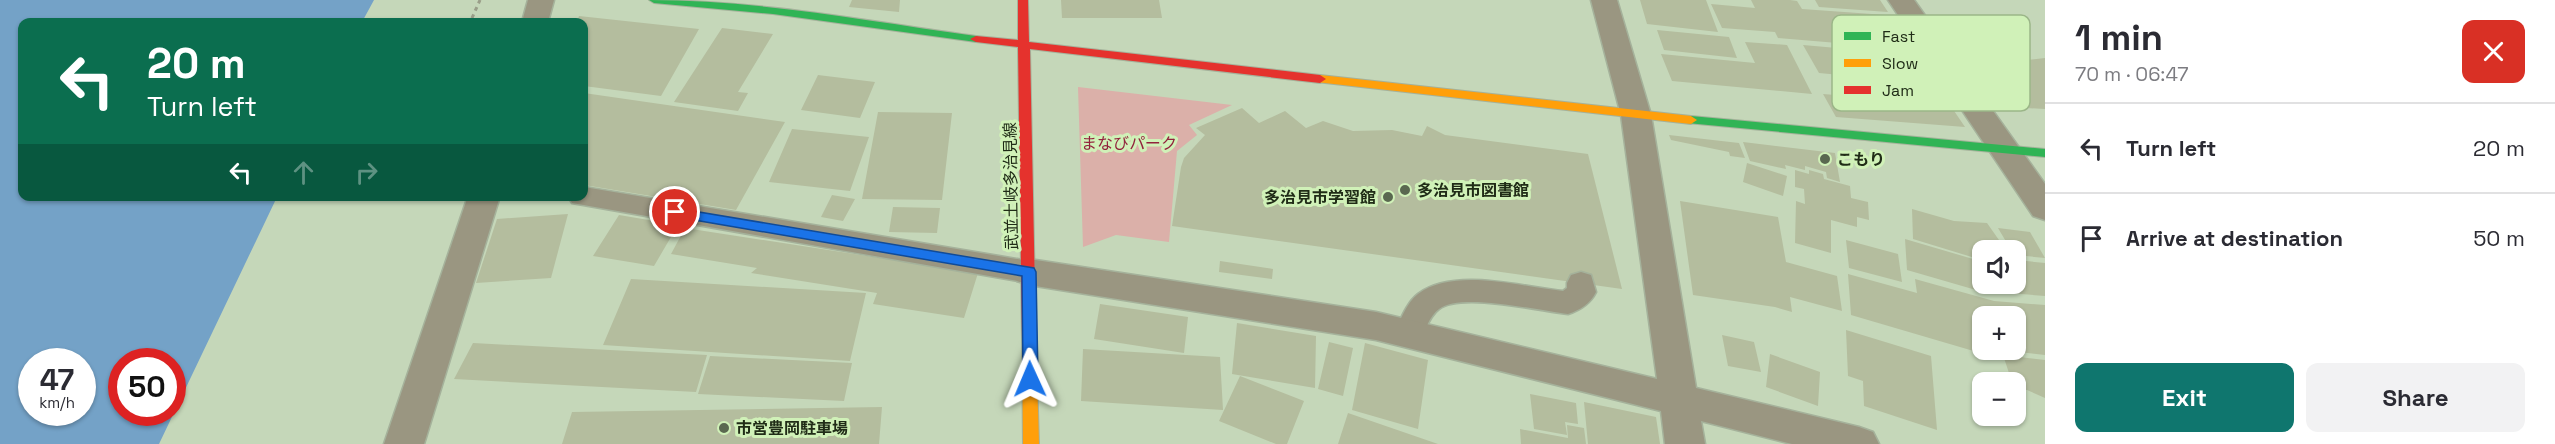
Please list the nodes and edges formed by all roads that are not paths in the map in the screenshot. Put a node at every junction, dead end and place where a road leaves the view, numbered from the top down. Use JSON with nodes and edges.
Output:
{"nodes":[{"id":1,"x":541,"y":0,"type":"edge"},
{"id":2,"x":654,"y":0,"type":"edge"},
{"id":3,"x":1023,"y":0,"type":"edge"},
{"id":4,"x":1604,"y":0,"type":"edge"},
{"id":5,"x":1901,"y":0,"type":"edge"},
{"id":6,"x":1912,"y":15,"type":"edge"},
{"id":7,"x":536,"y":18,"type":"edge"},
{"id":8,"x":1024,"y":46,"type":"junction"},
{"id":9,"x":1979,"y":111,"type":"edge"},
{"id":10,"x":1636,"y":115,"type":"junction"},
{"id":11,"x":2006,"y":149,"type":"junction"},
{"id":12,"x":2045,"y":153,"type":"edge"},
{"id":13,"x":588,"y":197,"type":"edge"},
{"id":14,"x":482,"y":201,"type":"edge"},
{"id":15,"x":2045,"y":208,"type":"edge"},
{"id":16,"x":1029,"y":272,"type":"junction"},
{"id":17,"x":1581,"y":283,"type":"dead end"},
{"id":18,"x":1409,"y":333,"type":"junction"},
{"id":19,"x":1678,"y":400,"type":"junction"},
{"id":20,"x":404,"y":444,"type":"edge"},
{"id":21,"x":1031,"y":444,"type":"edge"},
{"id":22,"x":1685,"y":444,"type":"edge"},
{"id":23,"x":1859,"y":444,"type":"edge"}],
"edges":[{"from":1,"to":7,"type":"street"},
{"from":2,"to":8,"type":"street"},
{"from":3,"to":8,"type":"street","name":"武並土岐多治見線"},
{"from":4,"to":10,"type":"street"},
{"from":5,"to":6,"type":"street"},
{"from":8,"to":10,"type":"street"},
{"from":8,"to":16,"type":"street","name":"武並土岐多治見線"},
{"from":9,"to":11,"type":"street"},
{"from":10,"to":11,"type":"street"},
{"from":10,"to":19,"type":"street"},
{"from":11,"to":12,"type":"street"},
{"from":11,"to":15,"type":"street"},
{"from":13,"to":16,"type":"lane"},
{"from":14,"to":20,"type":"street"},
{"from":16,"to":18,"type":"street"},
{"from":16,"to":21,"type":"street","name":"武並土岐多治見線"},
{"from":17,"to":18,"type":"lane"},
{"from":18,"to":19,"type":"street"},
{"from":19,"to":22,"type":"street"},
{"from":19,"to":23,"type":"street"}]}
